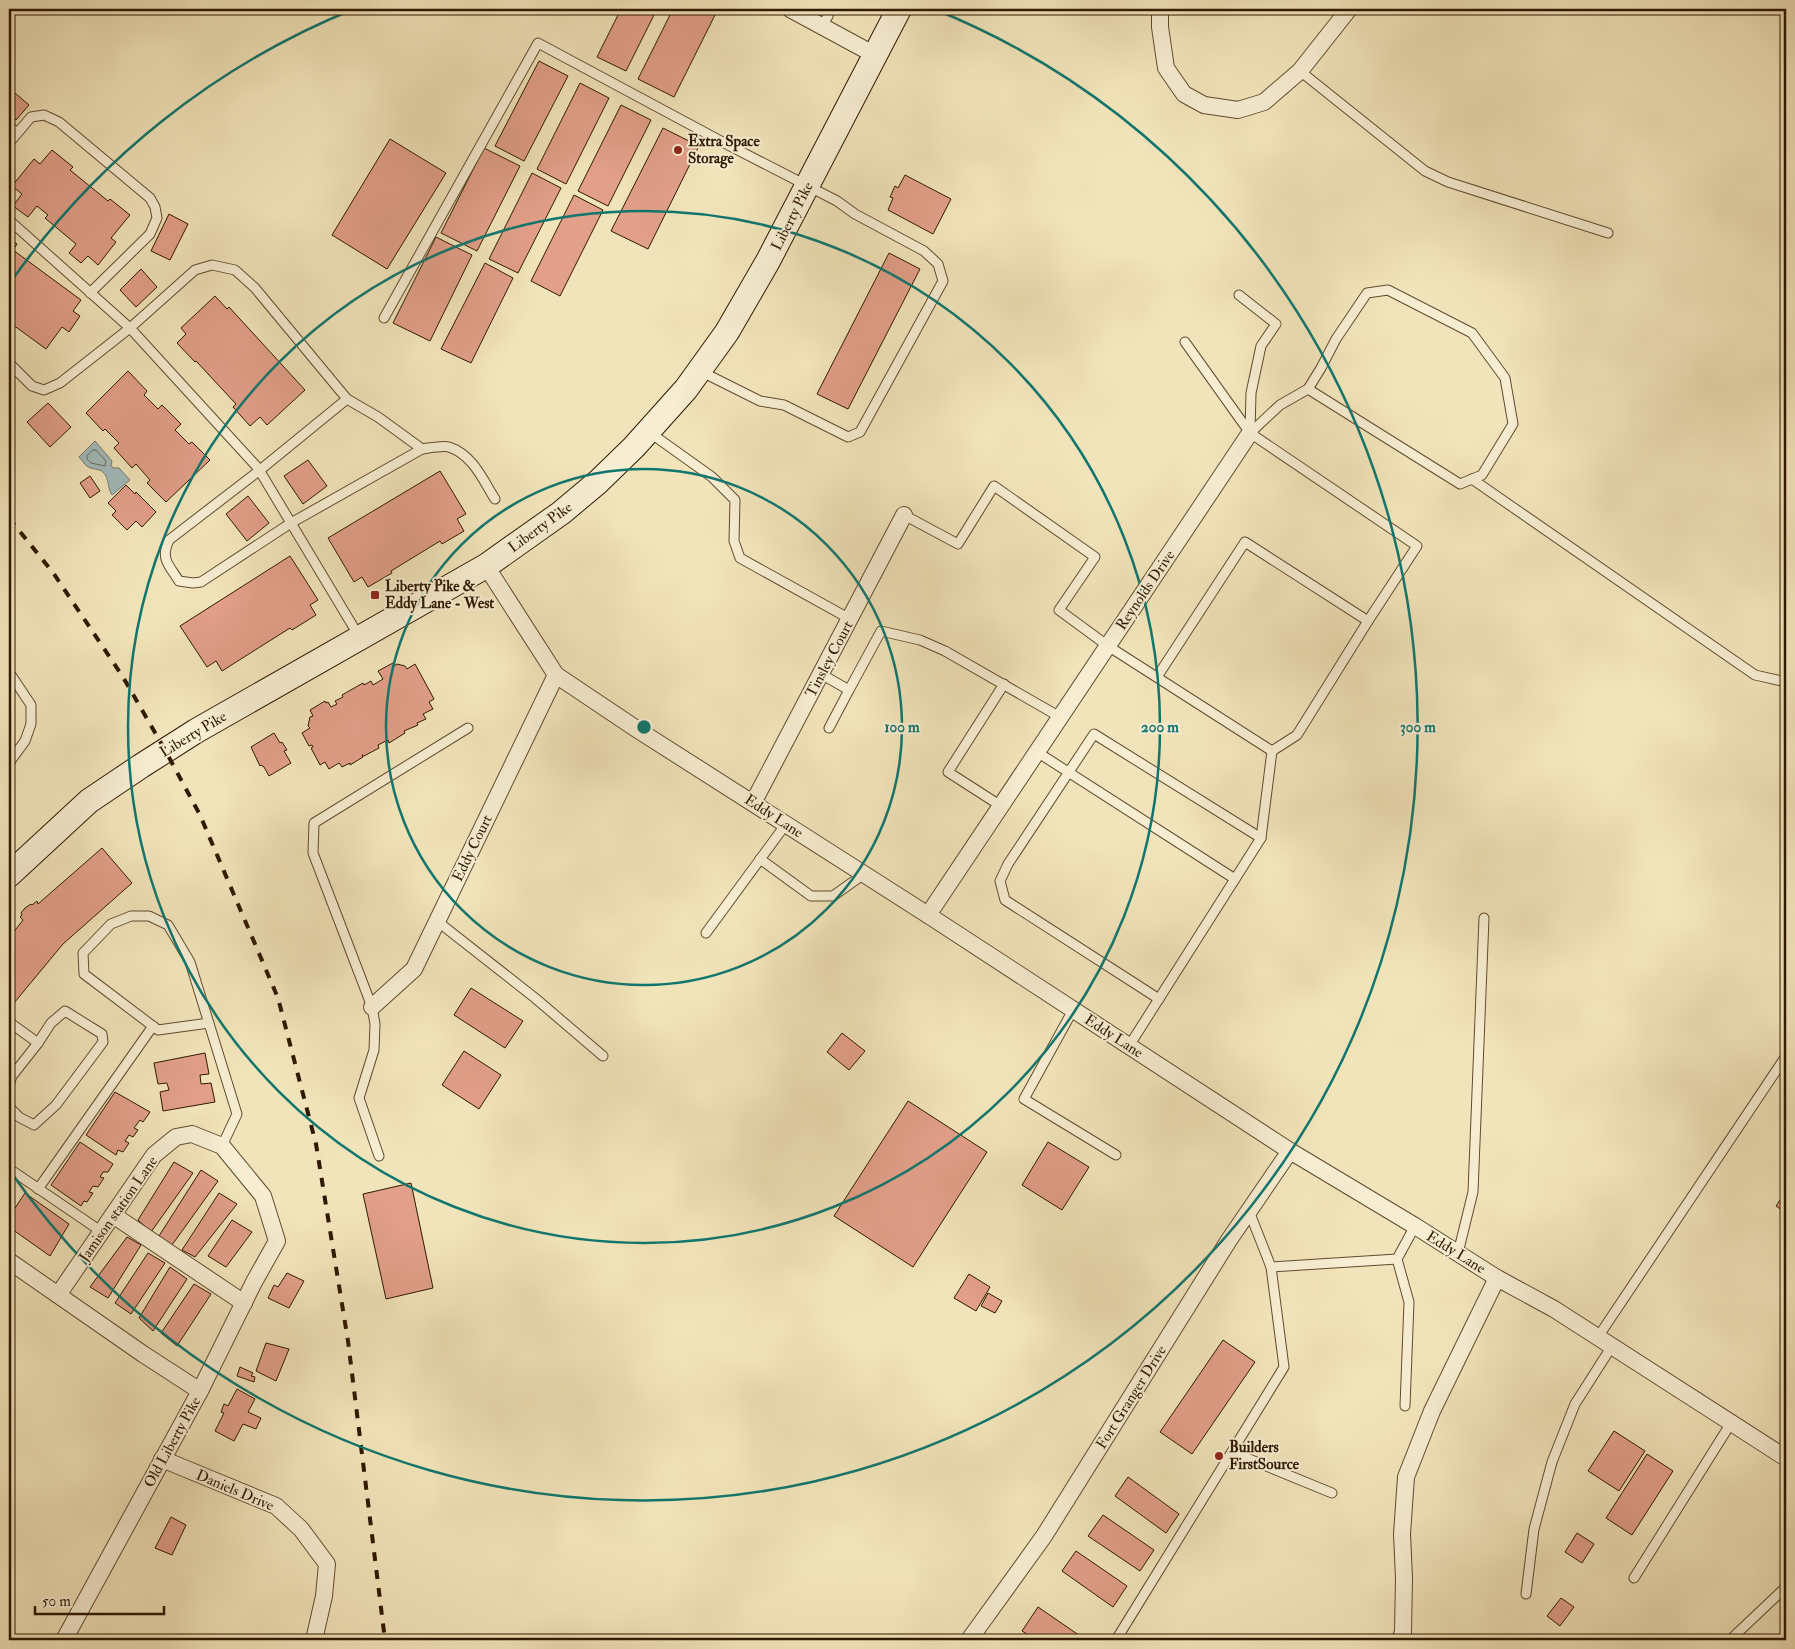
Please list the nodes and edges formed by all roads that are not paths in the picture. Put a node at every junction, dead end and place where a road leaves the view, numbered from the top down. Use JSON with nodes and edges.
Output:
{"nodes":[{"id":1,"x":790,"y":9,"type":"edge"},
{"id":2,"x":830,"y":9,"type":"edge"},
{"id":3,"x":899,"y":9,"type":"edge"},
{"id":4,"x":1160,"y":9,"type":"edge"},
{"id":5,"x":1349,"y":9,"type":"edge"},
{"id":6,"x":822,"y":26,"type":"junction"},
{"id":7,"x":875,"y":55,"type":"junction"},
{"id":8,"x":1300,"y":71,"type":"junction"},
{"id":9,"x":9,"y":126,"type":"edge"},
{"id":10,"x":17,"y":133,"type":"junction"},
{"id":11,"x":9,"y":143,"type":"edge"},
{"id":12,"x":807,"y":187,"type":"junction"},
{"id":13,"x":9,"y":220,"type":"edge"},
{"id":14,"x":1608,"y":233,"type":"dead end"},
{"id":15,"x":90,"y":293,"type":"junction"},
{"id":16,"x":1239,"y":294,"type":"dead end"},
{"id":17,"x":384,"y":318,"type":"dead end"},
{"id":18,"x":130,"y":328,"type":"junction"},
{"id":19,"x":1185,"y":342,"type":"dead end"},
{"id":20,"x":9,"y":363,"type":"edge"},
{"id":21,"x":699,"y":371,"type":"junction"},
{"id":22,"x":1308,"y":389,"type":"junction"},
{"id":23,"x":348,"y":399,"type":"junction"},
{"id":24,"x":648,"y":432,"type":"junction"},
{"id":25,"x":1250,"y":433,"type":"junction"},
{"id":26,"x":422,"y":449,"type":"junction"},
{"id":27,"x":260,"y":470,"type":"junction"},
{"id":28,"x":1472,"y":479,"type":"junction"},
{"id":29,"x":495,"y":499,"type":"dead end"},
{"id":30,"x":904,"y":515,"type":"joint"},
{"id":31,"x":291,"y":523,"type":"junction"},
{"id":32,"x":486,"y":566,"type":"junction"},
{"id":33,"x":850,"y":619,"type":"junction"},
{"id":34,"x":1368,"y":621,"type":"junction"},
{"id":35,"x":360,"y":638,"type":"junction"},
{"id":36,"x":1108,"y":646,"type":"junction"},
{"id":37,"x":9,"y":672,"type":"edge"},
{"id":38,"x":820,"y":674,"type":"junction"},
{"id":39,"x":556,"y":675,"type":"junction"},
{"id":40,"x":1157,"y":677,"type":"junction"},
{"id":41,"x":1786,"y":682,"type":"edge"},
{"id":42,"x":1004,"y":684,"type":"junction"},
{"id":43,"x":849,"y":690,"type":"junction"},
{"id":44,"x":1060,"y":717,"type":"junction"},
{"id":45,"x":468,"y":728,"type":"dead end"},
{"id":46,"x":829,"y":728,"type":"dead end"},
{"id":47,"x":1272,"y":751,"type":"junction"},
{"id":48,"x":1037,"y":752,"type":"junction"},
{"id":49,"x":9,"y":762,"type":"edge"},
{"id":50,"x":1068,"y":773,"type":"junction"},
{"id":51,"x":753,"y":803,"type":"junction"},
{"id":52,"x":1001,"y":806,"type":"junction"},
{"id":53,"x":786,"y":824,"type":"junction"},
{"id":54,"x":1261,"y":838,"type":"junction"},
{"id":55,"x":760,"y":859,"type":"junction"},
{"id":56,"x":864,"y":874,"type":"junction"},
{"id":57,"x":9,"y":875,"type":"edge"},
{"id":58,"x":1235,"y":879,"type":"junction"},
{"id":59,"x":928,"y":915,"type":"junction"},
{"id":60,"x":1484,"y":918,"type":"dead end"},
{"id":61,"x":437,"y":921,"type":"junction"},
{"id":62,"x":706,"y":933,"type":"dead end"},
{"id":63,"x":1159,"y":999,"type":"junction"},
{"id":64,"x":372,"y":1007,"type":"junction"},
{"id":65,"x":1073,"y":1010,"type":"junction"},
{"id":66,"x":9,"y":1022,"type":"edge"},
{"id":67,"x":209,"y":1023,"type":"junction"},
{"id":68,"x":153,"y":1026,"type":"junction"},
{"id":69,"x":38,"y":1043,"type":"junction"},
{"id":70,"x":1129,"y":1046,"type":"junction"},
{"id":71,"x":603,"y":1056,"type":"dead end"},
{"id":72,"x":1786,"y":1056,"type":"edge"},
{"id":73,"x":9,"y":1085,"type":"edge"},
{"id":74,"x":9,"y":1107,"type":"edge"},
{"id":75,"x":222,"y":1146,"type":"junction"},
{"id":76,"x":1290,"y":1151,"type":"junction"},
{"id":77,"x":379,"y":1156,"type":"dead end"},
{"id":78,"x":1116,"y":1156,"type":"dead end"},
{"id":79,"x":9,"y":1180,"type":"edge"},
{"id":80,"x":38,"y":1189,"type":"junction"},
{"id":81,"x":1249,"y":1210,"type":"junction"},
{"id":82,"x":113,"y":1215,"type":"junction"},
{"id":83,"x":1415,"y":1226,"type":"junction"},
{"id":84,"x":102,"y":1232,"type":"junction"},
{"id":85,"x":277,"y":1241,"type":"joint"},
{"id":86,"x":1458,"y":1253,"type":"junction"},
{"id":87,"x":1397,"y":1259,"type":"junction"},
{"id":88,"x":9,"y":1261,"type":"edge"},
{"id":89,"x":1271,"y":1267,"type":"junction"},
{"id":90,"x":1497,"y":1278,"type":"junction"},
{"id":91,"x":58,"y":1295,"type":"junction"},
{"id":92,"x":244,"y":1303,"type":"junction"},
{"id":93,"x":1598,"y":1337,"type":"junction"},
{"id":94,"x":1612,"y":1346,"type":"junction"},
{"id":95,"x":200,"y":1391,"type":"junction"},
{"id":96,"x":1405,"y":1406,"type":"dead end"},
{"id":97,"x":1731,"y":1422,"type":"junction"},
{"id":98,"x":1232,"y":1452,"type":"junction"},
{"id":99,"x":1786,"y":1458,"type":"edge"},
{"id":100,"x":162,"y":1459,"type":"junction"},
{"id":101,"x":1332,"y":1493,"type":"dead end"},
{"id":102,"x":1634,"y":1578,"type":"dead end"},
{"id":103,"x":1786,"y":1587,"type":"edge"},
{"id":104,"x":1526,"y":1594,"type":"dead end"},
{"id":105,"x":64,"y":1640,"type":"edge"},
{"id":106,"x":314,"y":1640,"type":"edge"},
{"id":107,"x":970,"y":1640,"type":"edge"},
{"id":108,"x":1116,"y":1640,"type":"edge"},
{"id":109,"x":1400,"y":1640,"type":"edge"},
{"id":110,"x":1730,"y":1640,"type":"edge"}],
"edges":[{"from":1,"to":6,"type":"street"},
{"from":2,"to":6,"type":"lane"},
{"from":3,"to":7,"type":"street","name":"Liberty Pike"},
{"from":4,"to":8,"type":"street"},
{"from":5,"to":8,"type":"street"},
{"from":6,"to":7,"type":"street"},
{"from":7,"to":12,"type":"street","name":"Liberty Pike"},
{"from":8,"to":14,"type":"lane"},
{"from":9,"to":10,"type":"lane"},
{"from":10,"to":11,"type":"lane"},
{"from":10,"to":15,"type":"lane"},
{"from":12,"to":17,"type":"lane"},
{"from":12,"to":21,"type":"street","name":"Liberty Pike"},
{"from":12,"to":21,"type":"lane"},
{"from":13,"to":15,"type":"lane"},
{"from":15,"to":18,"type":"lane"},
{"from":16,"to":25,"type":"lane"},
{"from":18,"to":20,"type":"lane"},
{"from":18,"to":23,"type":"lane"},
{"from":18,"to":27,"type":"lane"},
{"from":19,"to":25,"type":"lane"},
{"from":21,"to":24,"type":"street","name":"Liberty Pike"},
{"from":22,"to":25,"type":"lane"},
{"from":22,"to":28,"type":"lane"},
{"from":22,"to":28,"type":"lane"},
{"from":23,"to":26,"type":"lane"},
{"from":23,"to":27,"type":"lane"},
{"from":24,"to":32,"type":"street","name":"Liberty Pike"},
{"from":24,"to":33,"type":"lane"},
{"from":25,"to":34,"type":"lane"},
{"from":25,"to":36,"type":"street","name":"Reynolds Drive"},
{"from":26,"to":29,"type":"lane"},
{"from":26,"to":31,"type":"lane"},
{"from":27,"to":31,"type":"lane"},
{"from":27,"to":31,"type":"lane"},
{"from":28,"to":41,"type":"lane"},
{"from":30,"to":33,"type":"street","name":"Tinsley Court"},
{"from":30,"to":36,"type":"lane"},
{"from":31,"to":35,"type":"lane"},
{"from":32,"to":35,"type":"street","name":"Liberty Pike"},
{"from":32,"to":39,"type":"street","name":"Eddy Lane"},
{"from":33,"to":38,"type":"street","name":"Tinsley Court"},
{"from":34,"to":40,"type":"lane"},
{"from":34,"to":47,"type":"lane"},
{"from":35,"to":57,"type":"street","name":"Liberty Pike"},
{"from":36,"to":40,"type":"lane"},
{"from":36,"to":44,"type":"street","name":"Reynolds Drive"},
{"from":37,"to":49,"type":"lane"},
{"from":38,"to":43,"type":"lane"},
{"from":38,"to":51,"type":"street","name":"Tinsley Court"},
{"from":39,"to":51,"type":"street","name":"Eddy Lane"},
{"from":39,"to":61,"type":"street","name":"Eddy Court"},
{"from":40,"to":47,"type":"lane"},
{"from":42,"to":43,"type":"lane"},
{"from":42,"to":44,"type":"lane"},
{"from":42,"to":52,"type":"lane"},
{"from":43,"to":46,"type":"lane"},
{"from":44,"to":48,"type":"street","name":"Reynolds Drive"},
{"from":45,"to":64,"type":"lane"},
{"from":47,"to":54,"type":"lane"},
{"from":48,"to":50,"type":"lane"},
{"from":48,"to":52,"type":"street","name":"Reynolds Drive"},
{"from":50,"to":54,"type":"lane"},
{"from":50,"to":58,"type":"lane"},
{"from":50,"to":63,"type":"lane"},
{"from":51,"to":53,"type":"street","name":"Eddy Lane"},
{"from":52,"to":59,"type":"street","name":"Reynolds Drive"},
{"from":53,"to":55,"type":"lane"},
{"from":53,"to":56,"type":"street","name":"Eddy Lane"},
{"from":54,"to":58,"type":"lane"},
{"from":55,"to":56,"type":"lane"},
{"from":55,"to":62,"type":"lane"},
{"from":56,"to":59,"type":"street","name":"Eddy Lane"},
{"from":58,"to":63,"type":"lane"},
{"from":59,"to":65,"type":"street","name":"Eddy Lane"},
{"from":60,"to":86,"type":"lane"},
{"from":61,"to":64,"type":"street","name":"Eddy Court"},
{"from":61,"to":71,"type":"lane"},
{"from":63,"to":70,"type":"lane"},
{"from":64,"to":77,"type":"lane"},
{"from":65,"to":70,"type":"street","name":"Eddy Lane"},
{"from":65,"to":78,"type":"lane"},
{"from":66,"to":69,"type":"lane"},
{"from":67,"to":68,"type":"lane"},
{"from":67,"to":68,"type":"lane"},
{"from":67,"to":75,"type":"lane"},
{"from":68,"to":80,"type":"lane"},
{"from":69,"to":73,"type":"lane"},
{"from":69,"to":74,"type":"lane"},
{"from":70,"to":76,"type":"street","name":"Eddy Lane"},
{"from":72,"to":93,"type":"lane"},
{"from":75,"to":82,"type":"street","name":"Jamison station Lane"},
{"from":75,"to":85,"type":"street","name":"Jamison station Lane"},
{"from":76,"to":81,"type":"street","name":"Fort Granger Drive"},
{"from":76,"to":83,"type":"street","name":"Eddy Lane"},
{"from":79,"to":80,"type":"lane"},
{"from":80,"to":84,"type":"lane"},
{"from":81,"to":89,"type":"lane"},
{"from":81,"to":107,"type":"street","name":"Fort Granger Drive"},
{"from":82,"to":84,"type":"street","name":"Jamison station Lane"},
{"from":82,"to":92,"type":"street"},
{"from":83,"to":86,"type":"street","name":"Eddy Lane"},
{"from":83,"to":87,"type":"lane"},
{"from":84,"to":91,"type":"street","name":"Jamison station Lane"},
{"from":85,"to":92,"type":"street","name":"Old Liberty Pike"},
{"from":86,"to":90,"type":"street","name":"Eddy Lane"},
{"from":87,"to":89,"type":"lane"},
{"from":87,"to":96,"type":"lane"},
{"from":88,"to":91,"type":"street"},
{"from":89,"to":98,"type":"lane"},
{"from":90,"to":93,"type":"street","name":"Eddy Lane"},
{"from":90,"to":109,"type":"street"},
{"from":91,"to":95,"type":"street"},
{"from":92,"to":95,"type":"street","name":"Old Liberty Pike"},
{"from":93,"to":94,"type":"street","name":"Eddy Lane"},
{"from":94,"to":97,"type":"street","name":"Eddy Lane"},
{"from":94,"to":104,"type":"lane"},
{"from":95,"to":100,"type":"street","name":"Old Liberty Pike"},
{"from":97,"to":99,"type":"street","name":"Eddy Lane"},
{"from":97,"to":102,"type":"lane"},
{"from":98,"to":101,"type":"lane"},
{"from":98,"to":108,"type":"lane"},
{"from":100,"to":105,"type":"street","name":"Old Liberty Pike"},
{"from":100,"to":106,"type":"street","name":"Daniels Drive"},
{"from":103,"to":110,"type":"lane"}]}
